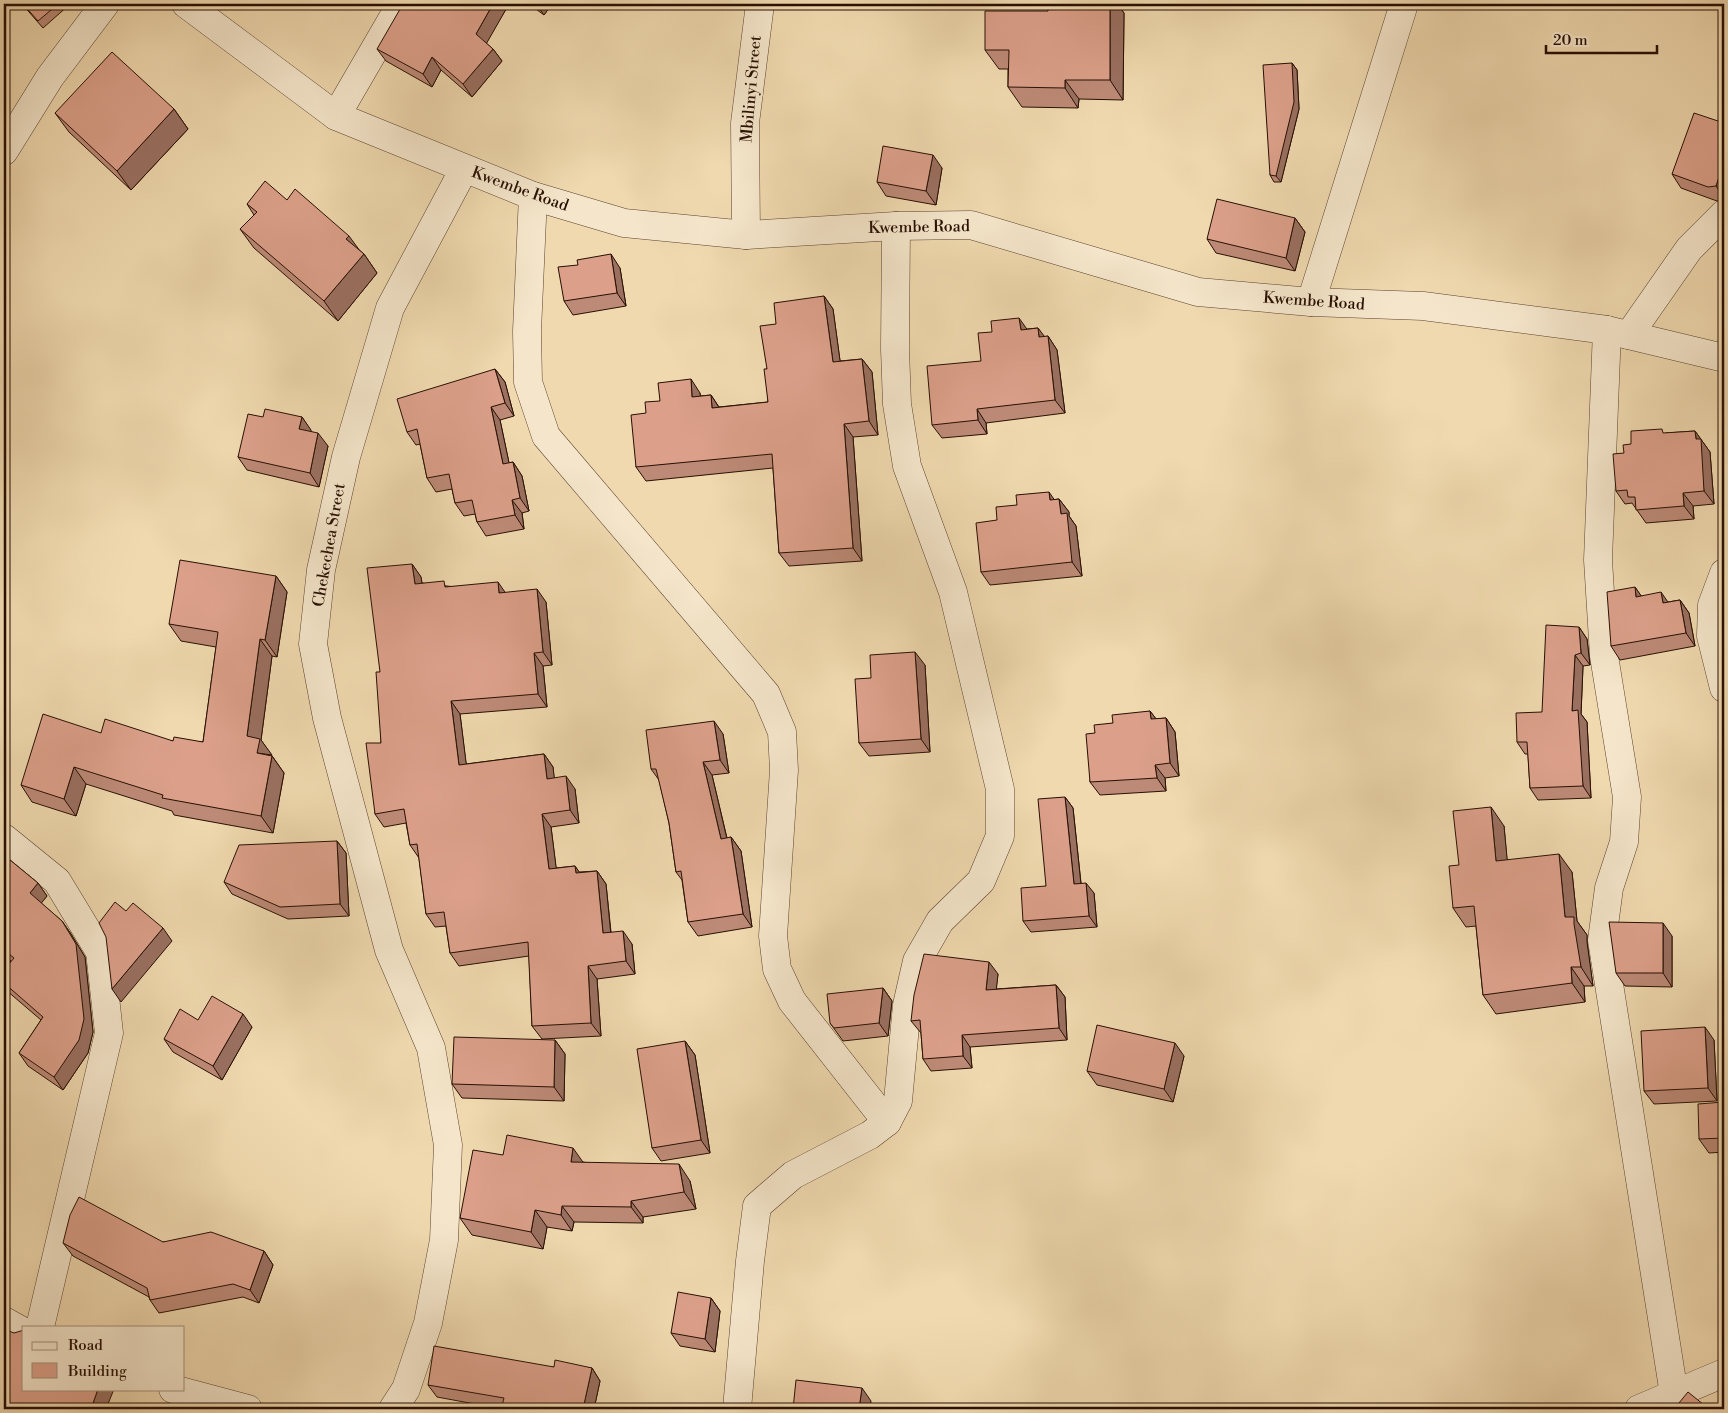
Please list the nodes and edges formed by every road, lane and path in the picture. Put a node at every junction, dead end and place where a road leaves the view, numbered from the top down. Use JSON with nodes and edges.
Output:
{"nodes":[{"id":1,"x":105,"y":4,"type":"edge"},
{"id":2,"x":186,"y":4,"type":"edge"},
{"id":3,"x":400,"y":4,"type":"edge"},
{"id":4,"x":760,"y":4,"type":"edge"},
{"id":5,"x":1404,"y":4,"type":"edge"},
{"id":6,"x":336,"y":116,"type":"junction"},
{"id":7,"x":4,"y":151,"type":"edge"},
{"id":8,"x":464,"y":169,"type":"junction"},
{"id":9,"x":533,"y":196,"type":"junction"},
{"id":10,"x":1724,"y":214,"type":"edge"},
{"id":11,"x":896,"y":226,"type":"junction"},
{"id":12,"x":746,"y":235,"type":"junction"},
{"id":13,"x":1311,"y":302,"type":"junction"},
{"id":14,"x":1618,"y":332,"type":"junction"},
{"id":15,"x":1724,"y":358,"type":"edge"},
{"id":16,"x":1724,"y":573,"type":"edge"},
{"id":17,"x":1724,"y":688,"type":"edge"},
{"id":18,"x":4,"y":838,"type":"edge"},
{"id":19,"x":887,"y":1122,"type":"junction"},
{"id":20,"x":4,"y":1321,"type":"edge"},
{"id":21,"x":40,"y":1326,"type":"edge"},
{"id":22,"x":22,"y":1331,"type":"edge"},
{"id":23,"x":1724,"y":1373,"type":"edge"},
{"id":24,"x":177,"y":1390,"type":"edge"},
{"id":25,"x":1674,"y":1394,"type":"junction"},
{"id":26,"x":248,"y":1409,"type":"edge"},
{"id":27,"x":394,"y":1409,"type":"edge"},
{"id":28,"x":737,"y":1409,"type":"edge"},
{"id":29,"x":1639,"y":1409,"type":"edge"}],
"edges":[{"from":1,"to":7,"type":"street"},
{"from":2,"to":6,"type":"street","name":"Kwembe Road"},
{"from":3,"to":6,"type":"street"},
{"from":4,"to":12,"type":"street","name":"Mbilinyi Street"},
{"from":5,"to":13,"type":"street"},
{"from":6,"to":8,"type":"street","name":"Kwembe Road"},
{"from":8,"to":9,"type":"street","name":"Kwembe Road"},
{"from":8,"to":27,"type":"street","name":"Chekechea Street"},
{"from":9,"to":12,"type":"street","name":"Kwembe Road"},
{"from":9,"to":19,"type":"street"},
{"from":10,"to":14,"type":"street"},
{"from":11,"to":12,"type":"street","name":"Kwembe Road"},
{"from":11,"to":13,"type":"street","name":"Kwembe Road"},
{"from":11,"to":19,"type":"street"},
{"from":13,"to":14,"type":"street","name":"Kwembe Road"},
{"from":14,"to":15,"type":"street","name":"Kwembe Road"},
{"from":14,"to":25,"type":"street"},
{"from":16,"to":17,"type":"street"},
{"from":18,"to":21,"type":"street"},
{"from":19,"to":28,"type":"street"},
{"from":20,"to":22,"type":"street"},
{"from":23,"to":25,"type":"street"},
{"from":24,"to":26,"type":"street"},
{"from":25,"to":29,"type":"street"}]}
